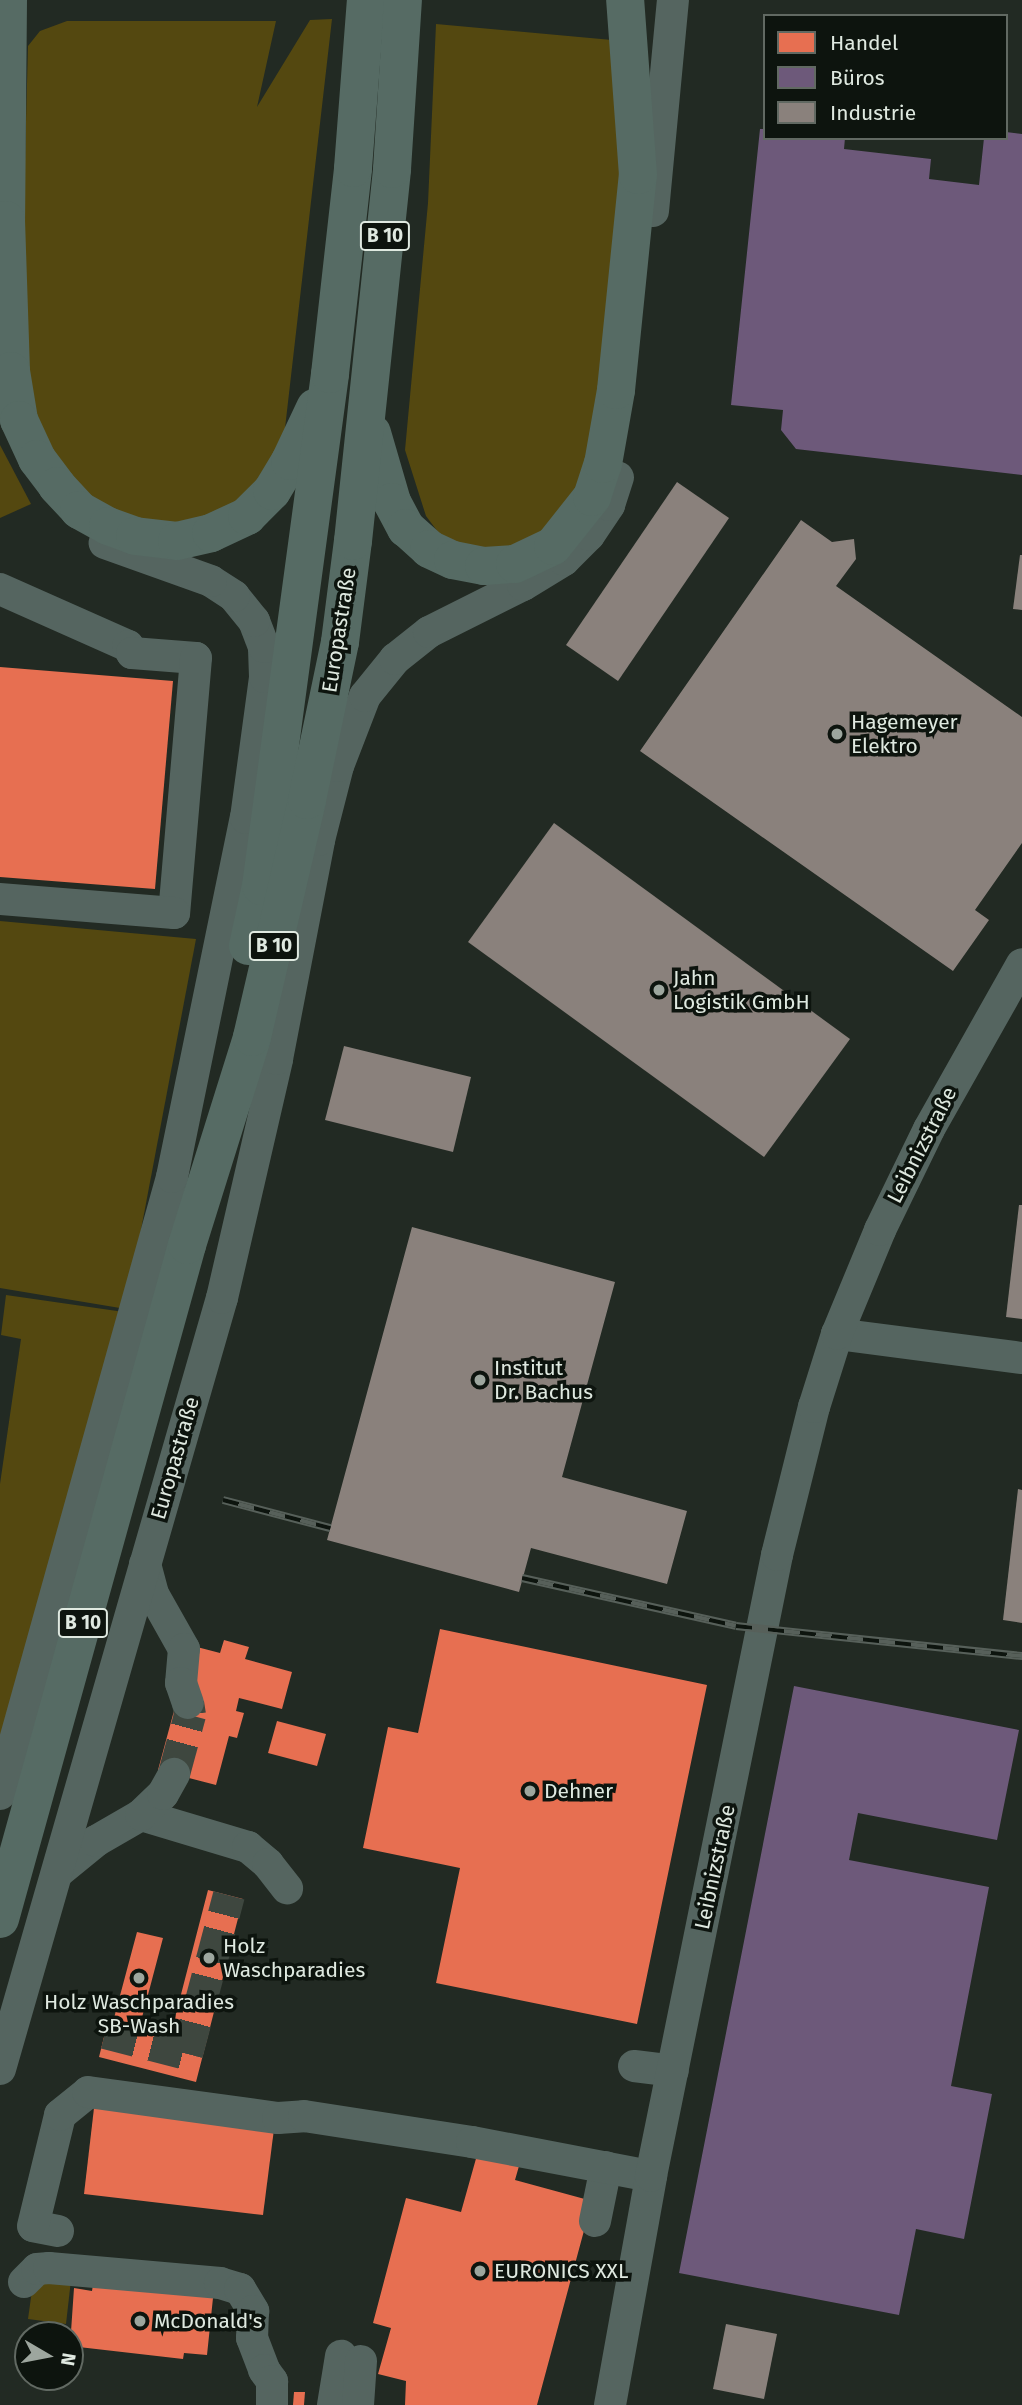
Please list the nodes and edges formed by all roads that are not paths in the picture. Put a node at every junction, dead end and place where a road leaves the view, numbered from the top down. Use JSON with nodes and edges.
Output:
{"nodes":[{"id":1,"x":8,"y":0,"type":"edge"},
{"id":2,"x":366,"y":0,"type":"edge"},
{"id":3,"x":403,"y":0,"type":"edge"},
{"id":4,"x":625,"y":0,"type":"edge"},
{"id":5,"x":673,"y":0,"type":"edge"},
{"id":6,"x":382,"y":55,"type":"junction"},
{"id":7,"x":330,"y":374,"type":"junction"},
{"id":8,"x":0,"y":410,"type":"edge"},
{"id":9,"x":367,"y":415,"type":"junction"},
{"id":10,"x":0,"y":589,"type":"edge"},
{"id":11,"x":300,"y":599,"type":"junction"},
{"id":12,"x":340,"y":642,"type":"junction"},
{"id":13,"x":246,"y":818,"type":"junction"},
{"id":14,"x":319,"y":841,"type":"junction"},
{"id":15,"x":0,"y":899,"type":"edge"},
{"id":16,"x":1018,"y":980,"type":"edge"},
{"id":17,"x":187,"y":1245,"type":"junction"},
{"id":18,"x":836,"y":1334,"type":"junction"},
{"id":19,"x":1022,"y":1358,"type":"edge"},
{"id":20,"x":145,"y":1564,"type":"junction"},
{"id":21,"x":188,"y":1703,"type":"tunnel mouth"},
{"id":22,"x":174,"y":1774,"type":"tunnel mouth"},
{"id":23,"x":0,"y":1794,"type":"edge"},
{"id":24,"x":141,"y":1815,"type":"junction"},
{"id":25,"x":58,"y":1872,"type":"junction"},
{"id":26,"x":287,"y":1888,"type":"dead end"},
{"id":27,"x":0,"y":1919,"type":"edge"},
{"id":28,"x":634,"y":2066,"type":"dead end"},
{"id":29,"x":0,"y":2069,"type":"edge"},
{"id":30,"x":673,"y":2071,"type":"junction"},
{"id":31,"x":606,"y":2167,"type":"junction"},
{"id":32,"x":651,"y":2176,"type":"junction"},
{"id":33,"x":595,"y":2221,"type":"dead end"},
{"id":34,"x":58,"y":2231,"type":"dead end"},
{"id":35,"x":24,"y":2282,"type":"dead end"},
{"id":36,"x":272,"y":2393,"type":"edge"},
{"id":37,"x":333,"y":2405,"type":"edge"},
{"id":38,"x":358,"y":2405,"type":"edge"},
{"id":39,"x":610,"y":2405,"type":"edge"}],
"edges":[{"from":1,"to":7,"type":"highway"},
{"from":2,"to":6,"type":"highway","name":"Europastraße","number":"B 10"},
{"from":3,"to":6,"type":"highway","name":"Europastraße","number":"B 10"},
{"from":4,"to":9,"type":"highway"},
{"from":5,"to":14,"type":"street","name":"Europastraße"},
{"from":6,"to":7,"type":"highway","name":"Europastraße","number":"B 10"},
{"from":6,"to":9,"type":"highway","name":"Europastraße","number":"B 10"},
{"from":7,"to":11,"type":"highway","name":"Europastraße","number":"B 10"},
{"from":8,"to":13,"type":"street"},
{"from":9,"to":12,"type":"highway","name":"Europastraße","number":"B 10"},
{"from":10,"to":15,"type":"street"},
{"from":11,"to":13,"type":"highway"},
{"from":11,"to":17,"type":"highway","name":"Europastraße","number":"B 10"},
{"from":12,"to":14,"type":"highway","number":"B 10"},
{"from":12,"to":17,"type":"highway","name":"Europastraße","number":"B 10"},
{"from":13,"to":23,"type":"street"},
{"from":14,"to":20,"type":"street","name":"Europastraße","number":"B 10"},
{"from":16,"to":18,"type":"street","name":"Leibnizstraße"},
{"from":17,"to":27,"type":"highway","name":"Europastraße","number":"B 10"},
{"from":18,"to":19,"type":"street"},
{"from":18,"to":30,"type":"street","name":"Leibnizstraße"},
{"from":20,"to":21,"type":"street"},
{"from":20,"to":25,"type":"street","name":"Europastraße","number":"B 10"},
{"from":22,"to":24,"type":"street"},
{"from":24,"to":25,"type":"street"},
{"from":24,"to":26,"type":"street"},
{"from":25,"to":29,"type":"street","name":"Europastraße","number":"B 10"},
{"from":28,"to":30,"type":"street"},
{"from":30,"to":32,"type":"street","name":"Leibnizstraße"},
{"from":31,"to":32,"type":"street"},
{"from":31,"to":33,"type":"street"},
{"from":31,"to":34,"type":"street"},
{"from":32,"to":39,"type":"street","name":"Leibnizstraße"},
{"from":35,"to":36,"type":"street"},
{"from":37,"to":38,"type":"street"}]}
